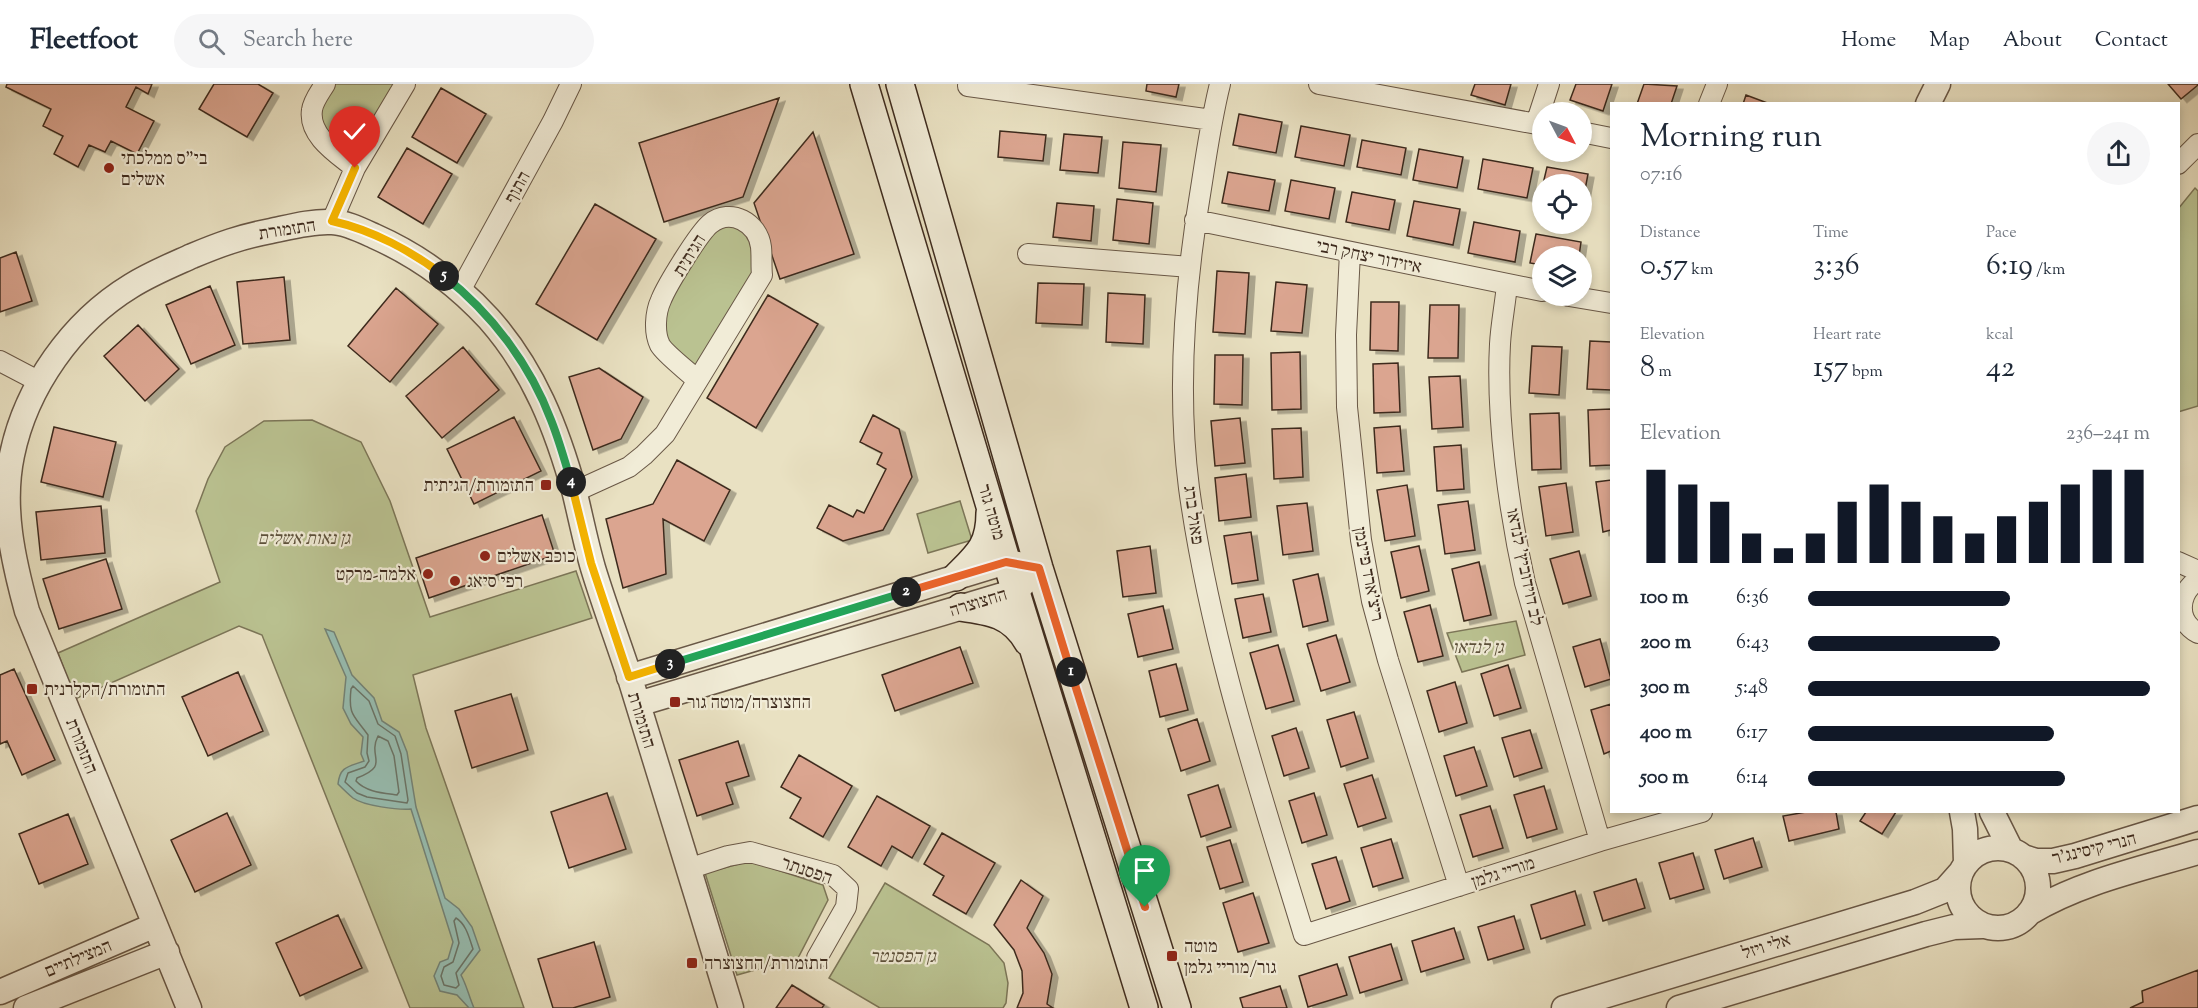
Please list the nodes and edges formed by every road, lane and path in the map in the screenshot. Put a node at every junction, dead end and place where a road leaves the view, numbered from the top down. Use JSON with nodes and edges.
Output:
{"nodes":[{"id":1,"x":325,"y":84,"type":"edge"},
{"id":2,"x":405,"y":84,"type":"edge"},
{"id":3,"x":571,"y":84,"type":"edge"},
{"id":4,"x":864,"y":84,"type":"edge"},
{"id":5,"x":900,"y":84,"type":"edge"},
{"id":6,"x":1220,"y":84,"type":"edge"},
{"id":7,"x":1319,"y":84,"type":"edge"},
{"id":8,"x":1549,"y":84,"type":"edge"},
{"id":9,"x":1717,"y":84,"type":"edge"},
{"id":10,"x":1938,"y":84,"type":"edge"},
{"id":11,"x":969,"y":86,"type":"dead end"},
{"id":12,"x":1387,"y":90,"type":"edge"},
{"id":13,"x":1544,"y":102,"type":"edge"},
{"id":14,"x":1710,"y":102,"type":"edge"},
{"id":15,"x":1929,"y":102,"type":"edge"},
{"id":16,"x":1212,"y":120,"type":"junction"},
{"id":17,"x":1532,"y":122,"type":"edge"},
{"id":18,"x":1592,"y":134,"type":"edge"},
{"id":19,"x":1610,"y":138,"type":"edge"},
{"id":20,"x":2198,"y":144,"type":"edge"},
{"id":21,"x":2180,"y":162,"type":"edge"},
{"id":22,"x":355,"y":168,"type":"junction"},
{"id":23,"x":1195,"y":220,"type":"junction"},
{"id":24,"x":332,"y":221,"type":"junction"},
{"id":25,"x":1350,"y":252,"type":"junction"},
{"id":26,"x":1028,"y":254,"type":"dead end"},
{"id":27,"x":1190,"y":267,"type":"junction"},
{"id":28,"x":1507,"y":285,"type":"junction"},
{"id":29,"x":460,"y":289,"type":"junction"},
{"id":30,"x":1532,"y":289,"type":"edge"},
{"id":31,"x":1592,"y":300,"type":"edge"},
{"id":32,"x":1610,"y":303,"type":"edge"},
{"id":33,"x":0,"y":361,"type":"edge"},
{"id":34,"x":697,"y":380,"type":"junction"},
{"id":35,"x":40,"y":382,"type":"junction"},
{"id":36,"x":574,"y":492,"type":"junction"},
{"id":37,"x":991,"y":506,"type":"junction"},
{"id":38,"x":1006,"y":562,"type":"junction"},
{"id":39,"x":2180,"y":563,"type":"edge"},
{"id":40,"x":1039,"y":568,"type":"junction"},
{"id":41,"x":2198,"y":572,"type":"edge"},
{"id":42,"x":956,"y":577,"type":"junction"},
{"id":43,"x":2198,"y":580,"type":"edge"},
{"id":44,"x":1016,"y":591,"type":"junction"},
{"id":45,"x":2180,"y":597,"type":"edge"},
{"id":46,"x":961,"y":607,"type":"junction"},
{"id":47,"x":2198,"y":633,"type":"edge"},
{"id":48,"x":1035,"y":653,"type":"junction"},
{"id":49,"x":629,"y":677,"type":"junction"},
{"id":50,"x":638,"y":704,"type":"junction"},
{"id":51,"x":1698,"y":813,"type":"edge"},
{"id":52,"x":1962,"y":813,"type":"edge"},
{"id":53,"x":1993,"y":813,"type":"edge"},
{"id":54,"x":2198,"y":818,"type":"edge"},
{"id":55,"x":1600,"y":841,"type":"junction"},
{"id":56,"x":2198,"y":852,"type":"edge"},
{"id":57,"x":2017,"y":854,"type":"junction"},
{"id":58,"x":1963,"y":868,"type":"junction"},
{"id":59,"x":688,"y":869,"type":"junction"},
{"id":60,"x":1459,"y":886,"type":"junction"},
{"id":61,"x":2029,"y":913,"type":"junction"},
{"id":62,"x":156,"y":925,"type":"junction"},
{"id":63,"x":1982,"y":926,"type":"junction"},
{"id":64,"x":1304,"y":934,"type":"joint"},
{"id":65,"x":167,"y":952,"type":"junction"},
{"id":66,"x":817,"y":958,"type":"dead end"},
{"id":67,"x":0,"y":992,"type":"edge"},
{"id":68,"x":26,"y":1008,"type":"edge"},
{"id":69,"x":189,"y":1008,"type":"edge"},
{"id":70,"x":731,"y":1008,"type":"edge"},
{"id":71,"x":1144,"y":1008,"type":"edge"},
{"id":72,"x":1177,"y":1008,"type":"edge"},
{"id":73,"x":1564,"y":1008,"type":"edge"},
{"id":74,"x":1679,"y":1008,"type":"edge"}],
"edges":[{"from":1,"to":22,"type":"street"},
{"from":2,"to":22,"type":"street"},
{"from":3,"to":29,"type":"street","name":"התוף"},
{"from":4,"to":37,"type":"main road","name":"מוטה גור"},
{"from":5,"to":40,"type":"main road","name":"מוטה גור"},
{"from":6,"to":16,"type":"street","name":"פאול ברג"},
{"from":7,"to":12,"type":"street"},
{"from":8,"to":13,"type":"street"},
{"from":9,"to":14,"type":"street"},
{"from":10,"to":15,"type":"street"},
{"from":11,"to":16,"type":"street"},
{"from":12,"to":17,"type":"street"},
{"from":16,"to":23,"type":"street","name":"פאול ברג"},
{"from":18,"to":19,"type":"street"},
{"from":20,"to":21,"type":"street"},
{"from":22,"to":24,"type":"street"},
{"from":23,"to":25,"type":"street","name":"איזידור יצחק רבי"},
{"from":23,"to":27,"type":"street","name":"פאול ברג"},
{"from":24,"to":29,"type":"street","name":"התזמורת"},
{"from":24,"to":35,"type":"street","name":"התזמורת"},
{"from":25,"to":28,"type":"street","name":"איזידור יצחק רבי"},
{"from":25,"to":60,"type":"street","name":"ריצ'ארד פיינמן"},
{"from":26,"to":27,"type":"street"},
{"from":27,"to":64,"type":"street","name":"פאול ברג"},
{"from":28,"to":30,"type":"street","name":"איזידור יצחק רבי"},
{"from":28,"to":55,"type":"street","name":"לב דוידוביץ' לנדאו"},
{"from":29,"to":36,"type":"street","name":"התזמורת"},
{"from":31,"to":32,"type":"street"},
{"from":33,"to":35,"type":"street"},
{"from":34,"to":34,"type":"street","name":"הגיתית"},
{"from":34,"to":36,"type":"street","name":"הגיתית"},
{"from":35,"to":62,"type":"street","name":"התזמורת"},
{"from":36,"to":49,"type":"street","name":"התזמורת"},
{"from":37,"to":38,"type":"main road","name":"מוטה גור"},
{"from":37,"to":42,"type":"main road"},
{"from":38,"to":40,"type":"street","name":"החצוצרה"},
{"from":38,"to":42,"type":"street","name":"החצוצרה"},
{"from":38,"to":44,"type":"main road","name":"מוטה גור"},
{"from":39,"to":41,"type":"street"},
{"from":40,"to":44,"type":"street","name":"החצוצרה"},
{"from":40,"to":72,"type":"main road","name":"מוטה גור"},
{"from":42,"to":49,"type":"street","name":"החצוצרה"},
{"from":43,"to":45,"type":"street"},
{"from":44,"to":46,"type":"street","name":"החצוצרה"},
{"from":44,"to":48,"type":"main road","name":"מוטה גור"},
{"from":45,"to":47,"type":"street"},
{"from":46,"to":48,"type":"main road"},
{"from":46,"to":50,"type":"street","name":"החצוצרה"},
{"from":48,"to":71,"type":"main road","name":"מוטה גור"},
{"from":49,"to":50,"type":"street","name":"התזמורת"},
{"from":50,"to":59,"type":"street","name":"התזמורת"},
{"from":51,"to":55,"type":"street","name":"מוריי גלמן"},
{"from":52,"to":58,"type":"street"},
{"from":53,"to":57,"type":"street"},
{"from":54,"to":57,"type":"street","name":"הנרי קיסינג'ר"},
{"from":55,"to":60,"type":"street","name":"מוריי גלמן"},
{"from":56,"to":61,"type":"street","name":"הנרי קיסינג'ר"},
{"from":57,"to":58,"type":"street"},
{"from":57,"to":61,"type":"street"},
{"from":58,"to":63,"type":"street"},
{"from":58,"to":73,"type":"street","name":"אלי ויזל"},
{"from":59,"to":66,"type":"street","name":"הפסנתר"},
{"from":59,"to":70,"type":"street","name":"התזמורת"},
{"from":60,"to":64,"type":"street","name":"מוריי גלמן"},
{"from":61,"to":63,"type":"street"},
{"from":62,"to":65,"type":"street","name":"התזמורת"},
{"from":62,"to":67,"type":"street","name":"המצילתיים"},
{"from":63,"to":74,"type":"street","name":"אלי ויזל"},
{"from":65,"to":68,"type":"street","name":"המצילתיים"},
{"from":65,"to":69,"type":"street","name":"התזמורת"}]}
